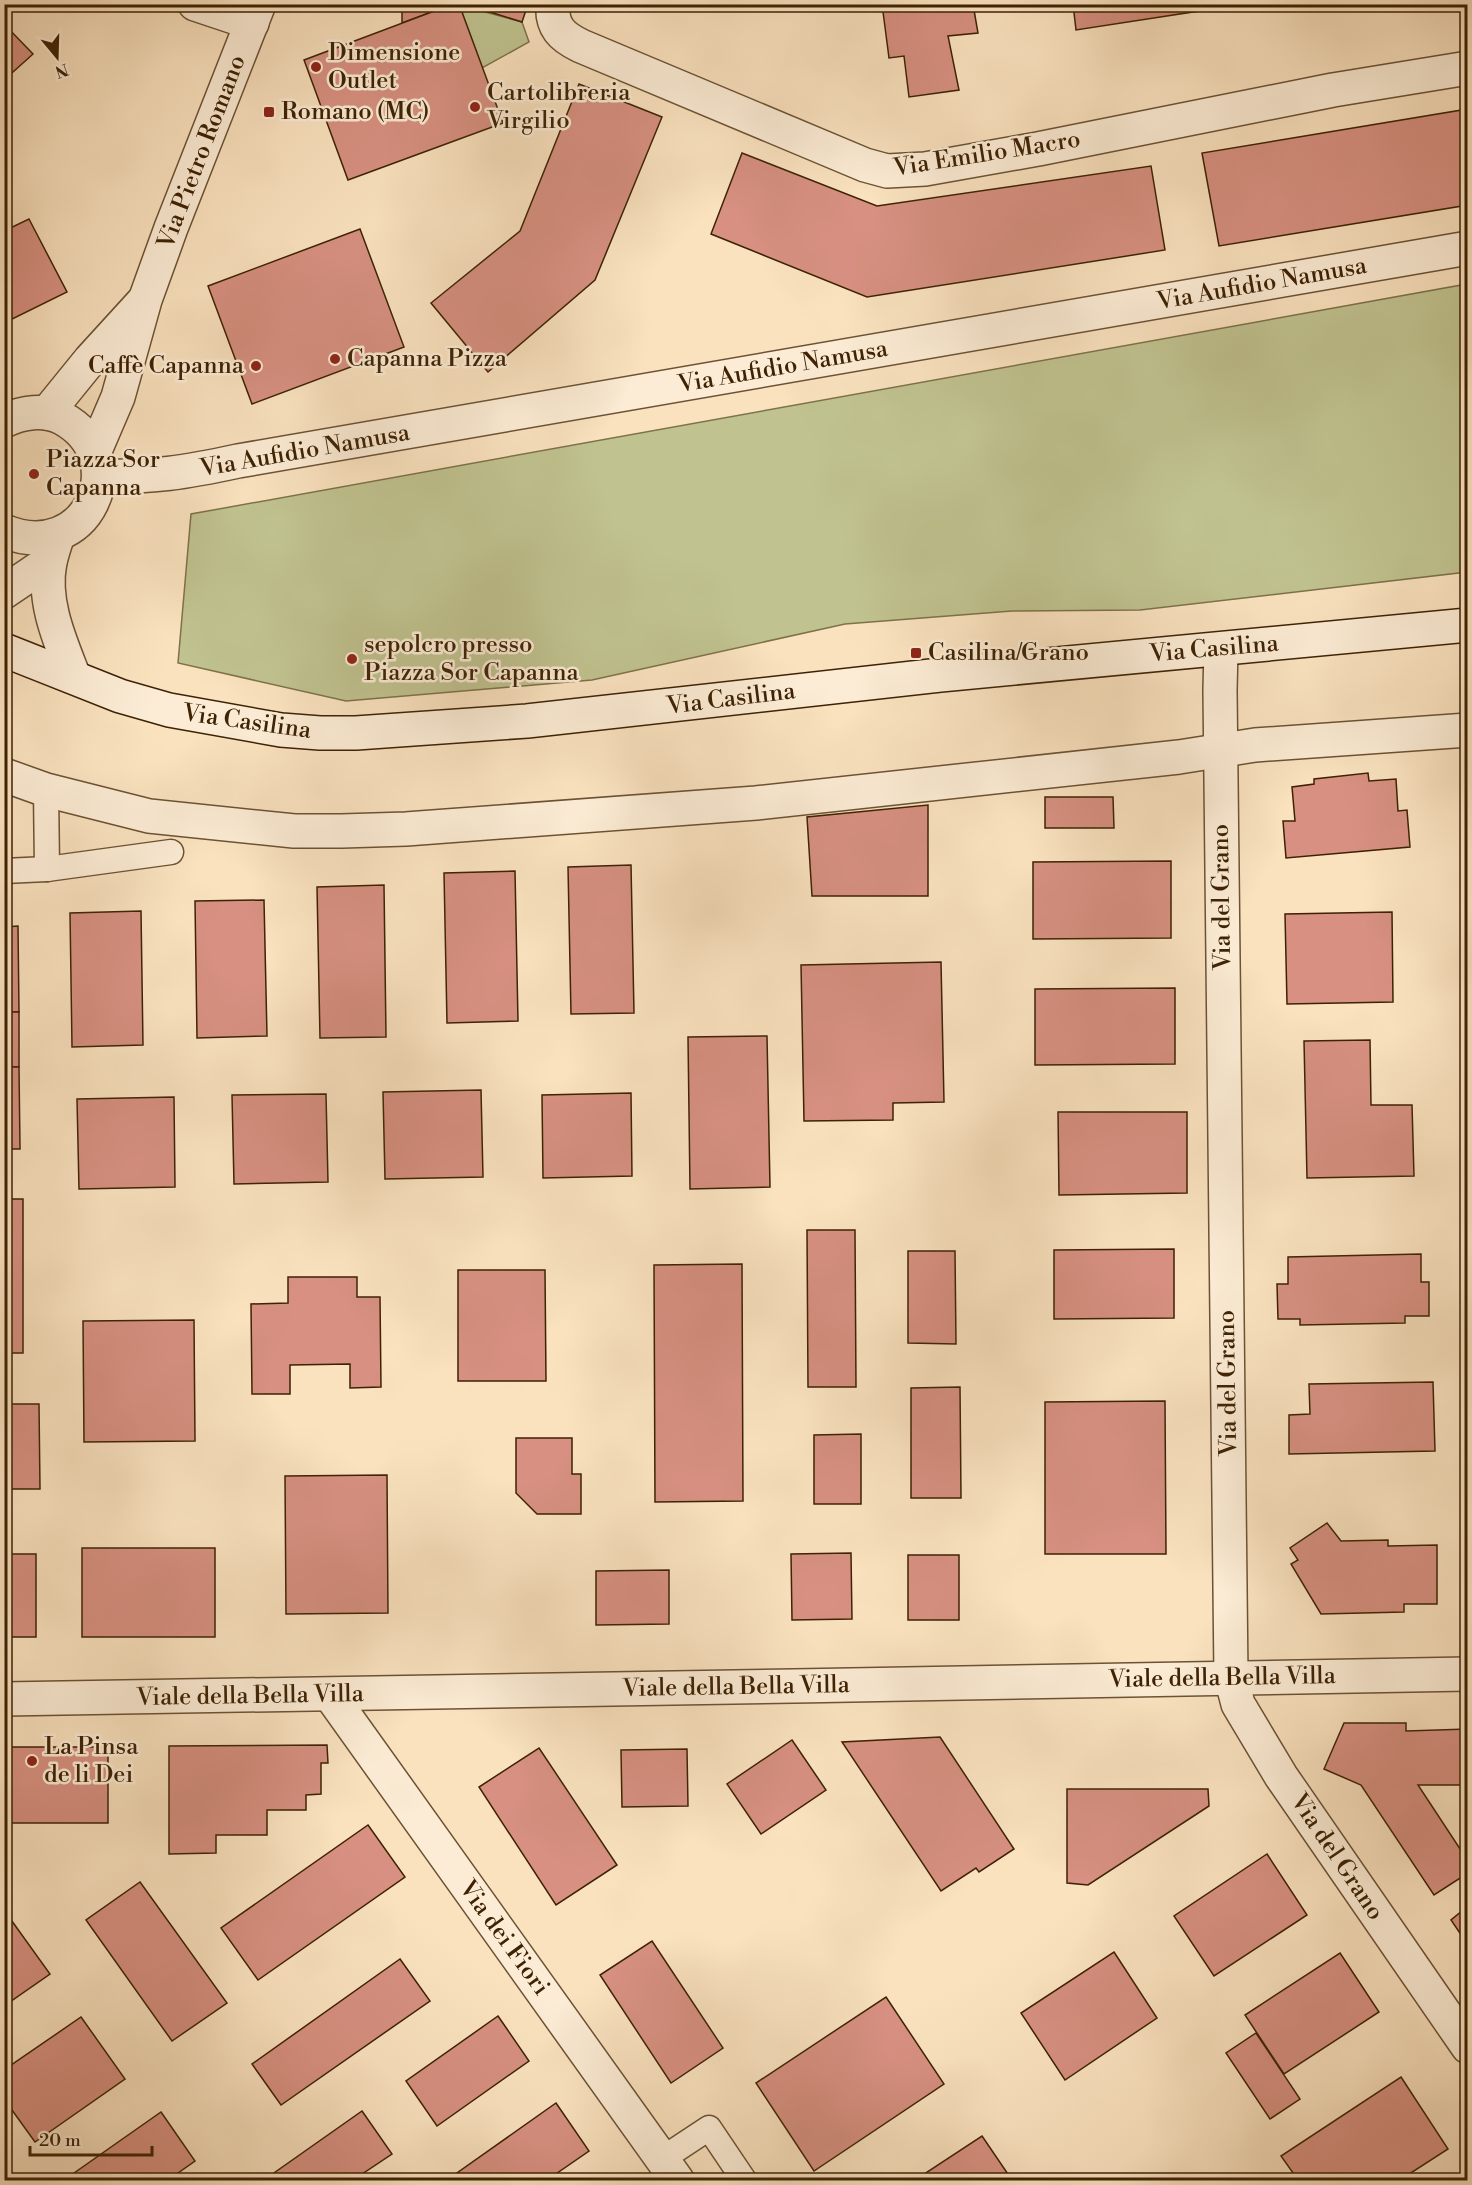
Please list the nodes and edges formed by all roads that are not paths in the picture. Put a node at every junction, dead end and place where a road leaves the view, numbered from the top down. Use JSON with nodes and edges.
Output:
{"nodes":[{"id":1,"x":195,"y":4,"type":"edge"},
{"id":2,"x":553,"y":4,"type":"edge"},
{"id":3,"x":255,"y":14,"type":"edge"},
{"id":4,"x":1467,"y":68,"type":"edge"},
{"id":5,"x":1467,"y":248,"type":"edge"},
{"id":6,"x":146,"y":300,"type":"junction"},
{"id":7,"x":47,"y":413,"type":"junction"},
{"id":8,"x":4,"y":421,"type":"edge"},
{"id":9,"x":97,"y":465,"type":"junction"},
{"id":10,"x":4,"y":531,"type":"edge"},
{"id":11,"x":54,"y":548,"type":"junction"},
{"id":12,"x":4,"y":592,"type":"edge"},
{"id":13,"x":1467,"y":625,"type":"edge"},
{"id":14,"x":1221,"y":649,"type":"junction"},
{"id":15,"x":4,"y":650,"type":"edge"},
{"id":16,"x":74,"y":677,"type":"junction"},
{"id":17,"x":1467,"y":730,"type":"edge"},
{"id":18,"x":1221,"y":750,"type":"junction"},
{"id":19,"x":4,"y":775,"type":"edge"},
{"id":20,"x":46,"y":790,"type":"junction"},
{"id":21,"x":171,"y":852,"type":"dead end"},
{"id":22,"x":47,"y":869,"type":"junction"},
{"id":23,"x":4,"y":871,"type":"edge"},
{"id":24,"x":1467,"y":1674,"type":"edge"},
{"id":25,"x":1231,"y":1677,"type":"junction"},
{"id":26,"x":331,"y":1696,"type":"junction"},
{"id":27,"x":4,"y":1699,"type":"edge"},
{"id":28,"x":1467,"y":2047,"type":"edge"},
{"id":29,"x":670,"y":2170,"type":"edge"},
{"id":30,"x":744,"y":2181,"type":"edge"}],
"edges":[{"from":1,"to":3,"type":"street"},
{"from":2,"to":4,"type":"street","name":"Via Emilio Macro"},
{"from":3,"to":6,"type":"street","name":"Via Pietro Romano"},
{"from":5,"to":9,"type":"street","name":"Via Aufidio Namusa"},
{"from":6,"to":7,"type":"street","name":"Via Pietro Romano"},
{"from":6,"to":9,"type":"street","name":"Via Pietro Romano"},
{"from":7,"to":8,"type":"street"},
{"from":7,"to":9,"type":"street"},
{"from":9,"to":11,"type":"street"},
{"from":10,"to":11,"type":"street"},
{"from":11,"to":12,"type":"street"},
{"from":11,"to":16,"type":"street"},
{"from":13,"to":14,"type":"street","name":"Via Casilina"},
{"from":14,"to":16,"type":"street","name":"Via Casilina"},
{"from":14,"to":18,"type":"street","name":"Via del Grano"},
{"from":15,"to":16,"type":"street","name":"Via Casilina"},
{"from":17,"to":18,"type":"street"},
{"from":18,"to":20,"type":"street"},
{"from":18,"to":25,"type":"street","name":"Via del Grano"},
{"from":19,"to":20,"type":"street"},
{"from":20,"to":22,"type":"lane"},
{"from":21,"to":22,"type":"lane"},
{"from":22,"to":23,"type":"lane"},
{"from":24,"to":25,"type":"street","name":"Viale della Bella Villa"},
{"from":25,"to":26,"type":"street","name":"Viale della Bella Villa"},
{"from":25,"to":28,"type":"street","name":"Via del Grano"},
{"from":26,"to":27,"type":"street","name":"Viale della Bella Villa"},
{"from":26,"to":29,"type":"street","name":"Via dei Fiori"},
{"from":29,"to":30,"type":"lane"}]}
